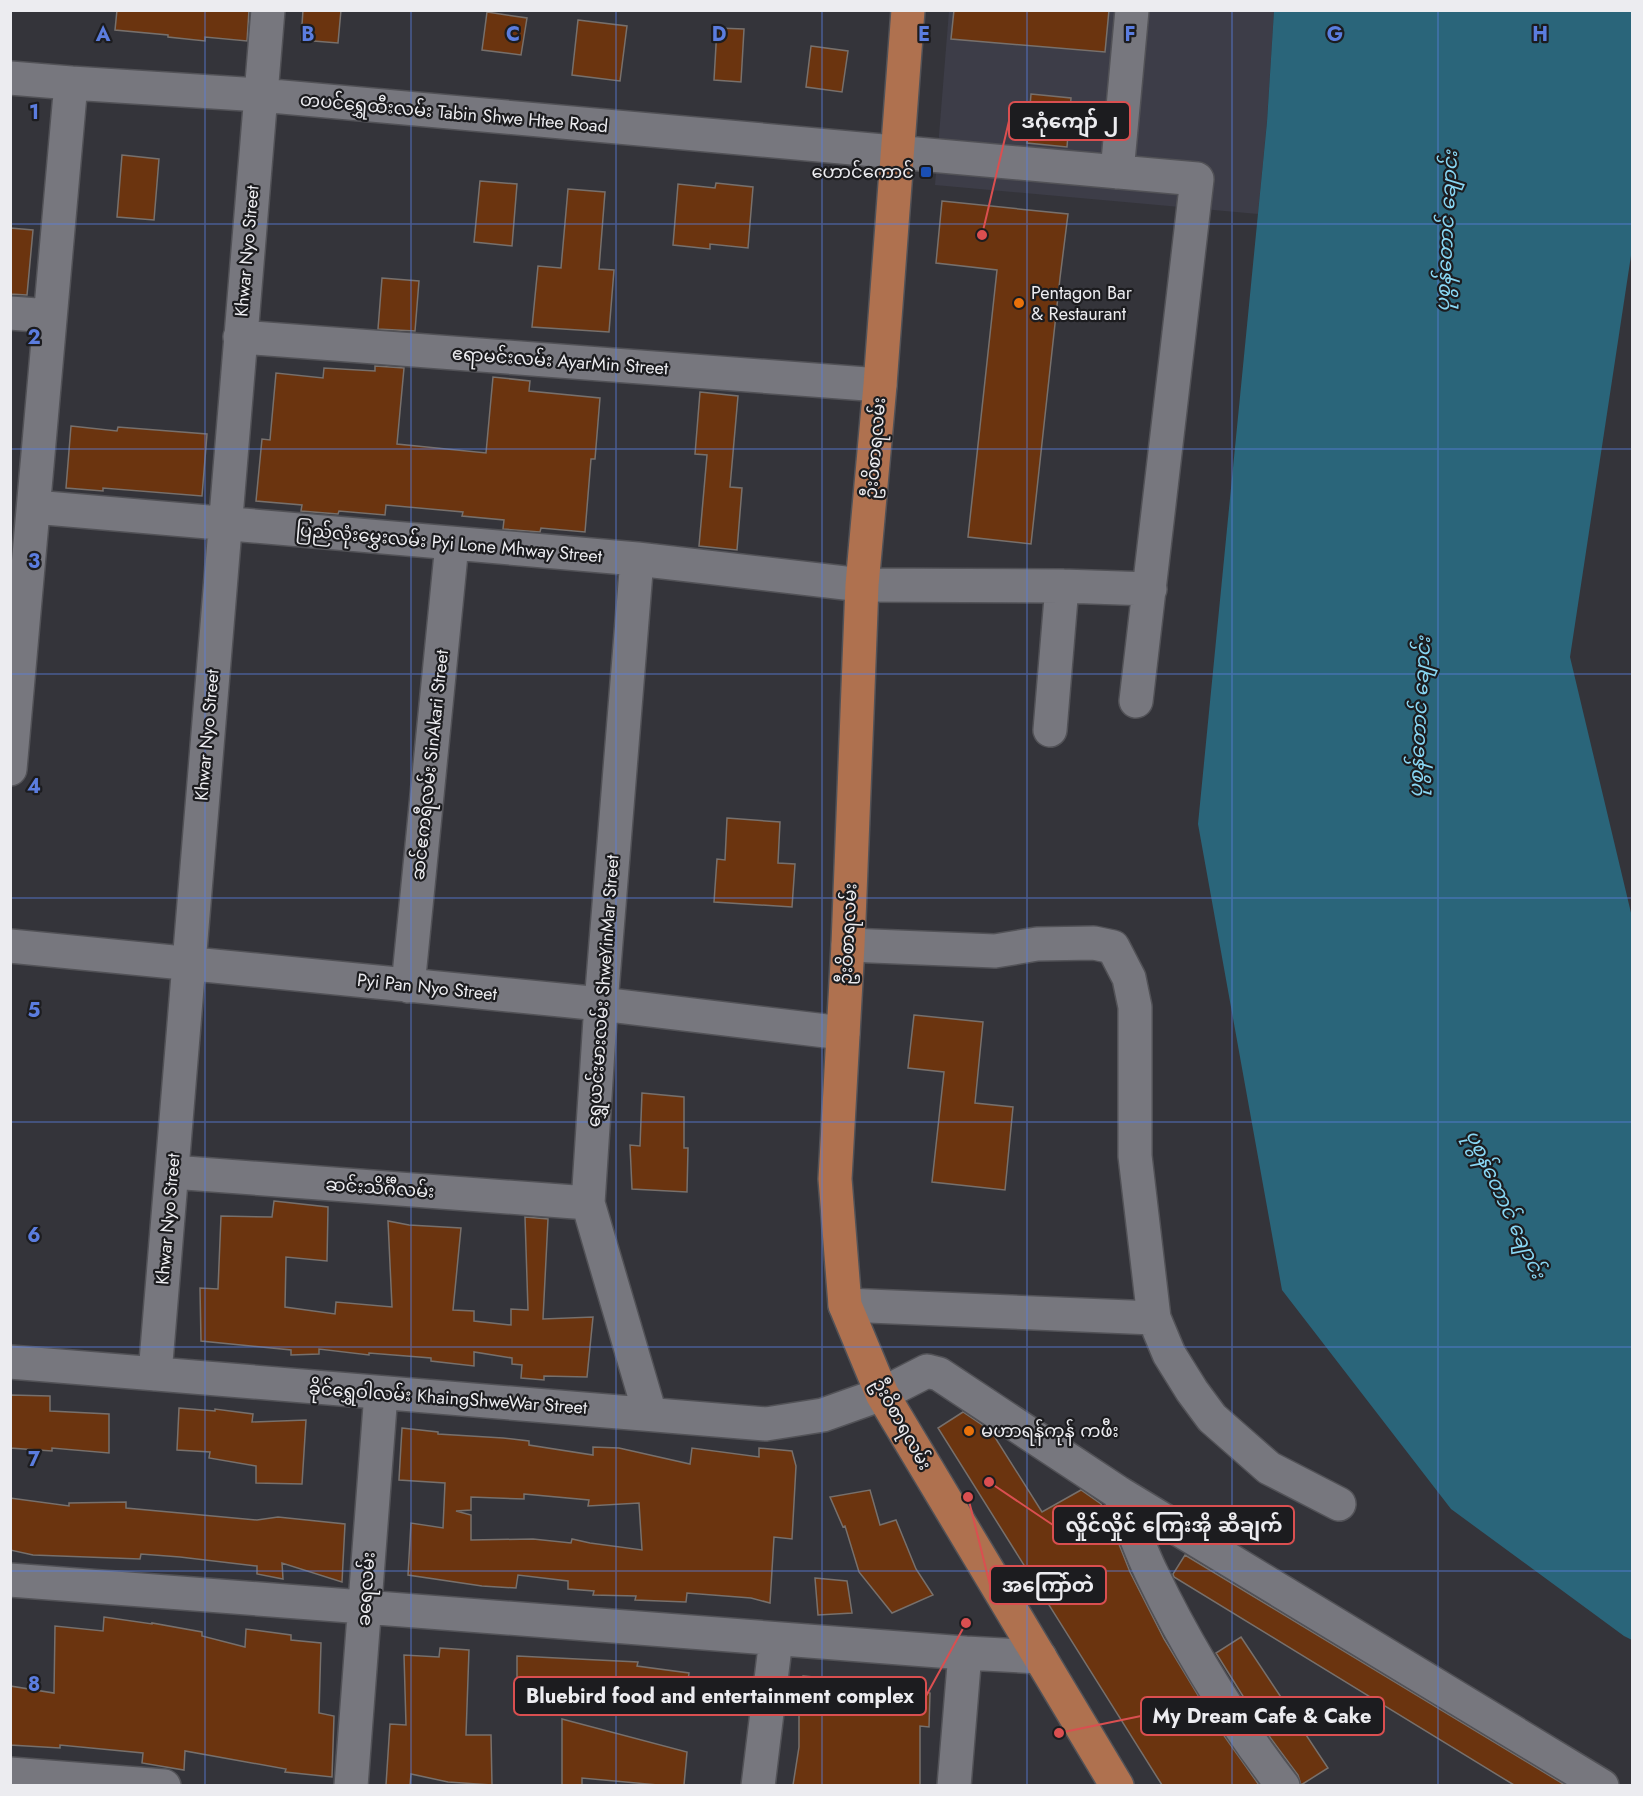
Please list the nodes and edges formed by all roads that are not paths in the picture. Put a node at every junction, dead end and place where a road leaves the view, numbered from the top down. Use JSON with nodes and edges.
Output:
{"nodes":[{"id":1,"x":268,"y":10,"type":"edge"},
{"id":2,"x":908,"y":10,"type":"edge"},
{"id":3,"x":1132,"y":10,"type":"edge"},
{"id":4,"x":10,"y":78,"type":"edge"},
{"id":5,"x":71,"y":83,"type":"junction"},
{"id":6,"x":260,"y":95,"type":"junction"},
{"id":7,"x":897,"y":152,"type":"junction"},
{"id":8,"x":1117,"y":172,"type":"junction"},
{"id":9,"x":10,"y":313,"type":"edge"},
{"id":10,"x":50,"y":316,"type":"junction"},
{"id":11,"x":240,"y":337,"type":"junction"},
{"id":12,"x":880,"y":385,"type":"junction"},
{"id":13,"x":34,"y":507,"type":"junction"},
{"id":14,"x":225,"y":524,"type":"junction"},
{"id":15,"x":452,"y":544,"type":"junction"},
{"id":16,"x":637,"y":559,"type":"junction"},
{"id":17,"x":862,"y":585,"type":"junction"},
{"id":18,"x":1062,"y":586,"type":"junction"},
{"id":19,"x":1150,"y":589,"type":"junction"},
{"id":20,"x":1136,"y":701,"type":"dead end"},
{"id":21,"x":1050,"y":730,"type":"dead end"},
{"id":22,"x":10,"y":769,"type":"edge"},
{"id":23,"x":848,"y":945,"type":"junction"},
{"id":24,"x":10,"y":946,"type":"edge"},
{"id":25,"x":189,"y":964,"type":"junction"},
{"id":26,"x":408,"y":986,"type":"junction"},
{"id":27,"x":601,"y":1004,"type":"junction"},
{"id":28,"x":843,"y":1032,"type":"junction"},
{"id":29,"x":172,"y":1172,"type":"junction"},
{"id":30,"x":588,"y":1203,"type":"junction"},
{"id":31,"x":845,"y":1305,"type":"junction"},
{"id":32,"x":1154,"y":1318,"type":"junction"},
{"id":33,"x":10,"y":1362,"type":"edge"},
{"id":34,"x":155,"y":1374,"type":"junction"},
{"id":35,"x":381,"y":1393,"type":"junction"},
{"id":36,"x":882,"y":1394,"type":"junction"},
{"id":37,"x":650,"y":1414,"type":"junction"},
{"id":38,"x":1119,"y":1493,"type":"junction"},
{"id":39,"x":1339,"y":1504,"type":"dead end"},
{"id":40,"x":10,"y":1580,"type":"edge"},
{"id":41,"x":364,"y":1607,"type":"junction"},
{"id":42,"x":777,"y":1639,"type":"junction"},
{"id":43,"x":965,"y":1653,"type":"junction"},
{"id":44,"x":1040,"y":1657,"type":"junction"},
{"id":45,"x":10,"y":1774,"type":"edge"},
{"id":46,"x":164,"y":1785,"type":"edge"},
{"id":47,"x":351,"y":1785,"type":"edge"},
{"id":48,"x":758,"y":1785,"type":"edge"},
{"id":49,"x":954,"y":1785,"type":"edge"},
{"id":50,"x":1117,"y":1785,"type":"edge"},
{"id":51,"x":1283,"y":1785,"type":"edge"},
{"id":52,"x":1602,"y":1785,"type":"edge"}],
"edges":[{"from":1,"to":6,"type":"street","name":"Khwar Nyo Street"},
{"from":2,"to":7,"type":"main road","name":"ဦးဝိစာရလမ်း"},
{"from":3,"to":8,"type":"street"},
{"from":4,"to":5,"type":"street","name":"တပင်ရွှေထီးလမ်း Tabin Shwe Htee Road"},
{"from":5,"to":6,"type":"street","name":"တပင်ရွှေထီးလမ်း Tabin Shwe Htee Road"},
{"from":5,"to":10,"type":"street"},
{"from":6,"to":7,"type":"street","name":"တပင်ရွှေထီးလမ်း Tabin Shwe Htee Road"},
{"from":6,"to":11,"type":"street","name":"Khwar Nyo Street"},
{"from":7,"to":8,"type":"street","name":"တပင်ရွှေထီးလမ်း Tabin Shwe Htee Road"},
{"from":7,"to":12,"type":"main road","name":"ဦးဝိစာရလမ်း"},
{"from":8,"to":19,"type":"street","name":"တပင်ရွှေထီးလမ်း Tabin Shwe Htee Road"},
{"from":9,"to":10,"type":"street"},
{"from":10,"to":13,"type":"street"},
{"from":11,"to":12,"type":"street","name":"ဧရာမင်းလမ်း AyarMin Street"},
{"from":11,"to":14,"type":"street","name":"Khwar Nyo Street"},
{"from":12,"to":17,"type":"main road","name":"ဦးဝိစာရလမ်း"},
{"from":13,"to":14,"type":"street","name":"ပြည်လုံးမွှေးလမ်း Pyi Lone Mhway Street"},
{"from":13,"to":22,"type":"street"},
{"from":14,"to":15,"type":"street","name":"ပြည်လုံးမွှေးလမ်း Pyi Lone Mhway Street"},
{"from":14,"to":25,"type":"street","name":"Khwar Nyo Street"},
{"from":15,"to":16,"type":"street","name":"ပြည်လုံးမွှေးလမ်း Pyi Lone Mhway Street"},
{"from":15,"to":26,"type":"street","name":"ဆင်ဧကရီလမ်း SinAkari Street"},
{"from":16,"to":17,"type":"street","name":"ပြည်လုံးမွှေးလမ်း Pyi Lone Mhway Street"},
{"from":16,"to":27,"type":"street","name":"ရွှေယင်းမားလမ်း ShweYinMar Street"},
{"from":17,"to":18,"type":"street","name":"ပြည်လုံးမွှေးလမ်း Pyi Lone Mhway Street"},
{"from":17,"to":23,"type":"main road","name":"ဦးဝိစာရလမ်း"},
{"from":18,"to":19,"type":"street","name":"ပြည်လုံးမွှေးလမ်း Pyi Lone Mhway Street"},
{"from":18,"to":21,"type":"street"},
{"from":19,"to":20,"type":"street"},
{"from":23,"to":28,"type":"main road","name":"ဦးဝိစာရလမ်း"},
{"from":23,"to":32,"type":"street"},
{"from":24,"to":25,"type":"street","name":"Pyi Pan Nyo Street"},
{"from":25,"to":26,"type":"street","name":"Pyi Pan Nyo Street"},
{"from":25,"to":29,"type":"street","name":"Khwar Nyo Street"},
{"from":26,"to":27,"type":"street","name":"Pyi Pan Nyo Street"},
{"from":27,"to":28,"type":"street","name":"Pyi Pan Nyo Street"},
{"from":27,"to":30,"type":"street","name":"ရွှေယင်းမားလမ်း ShweYinMar Street"},
{"from":28,"to":31,"type":"main road","name":"ဦးဝိစာရလမ်း"},
{"from":29,"to":30,"type":"street","name":"ဆင်းသိင်္ဂီလမ်း"},
{"from":29,"to":34,"type":"street","name":"Khwar Nyo Street"},
{"from":30,"to":37,"type":"street","name":"ရွှေယင်းမားလမ်း ShweYinMar Street"},
{"from":31,"to":32,"type":"street"},
{"from":31,"to":36,"type":"main road","name":"ဦးဝိစာရလမ်း"},
{"from":32,"to":39,"type":"street"},
{"from":33,"to":34,"type":"street","name":"ခိုင်ရွှေဝါလမ်း KhaingShweWar Street"},
{"from":34,"to":35,"type":"street","name":"ခိုင်ရွှေဝါလမ်း KhaingShweWar Street"},
{"from":35,"to":37,"type":"street","name":"ခိုင်ရွှေဝါလမ်း KhaingShweWar Street"},
{"from":35,"to":41,"type":"street","name":"ခရေလမ်း"},
{"from":36,"to":37,"type":"street","name":"ခိုင်ရွှေဝါလမ်း KhaingShweWar Street"},
{"from":36,"to":38,"type":"street","name":"ခိုင်ရွှေဝါလမ်း KhaingShweWar Street"},
{"from":36,"to":44,"type":"main road","name":"ဦးဝိစာရလမ်း"},
{"from":38,"to":51,"type":"street"},
{"from":38,"to":52,"type":"street","name":"ခိုင်ရွှေဝါလမ်း KhaingShweWar Street"},
{"from":40,"to":41,"type":"street"},
{"from":41,"to":42,"type":"street"},
{"from":41,"to":47,"type":"street","name":"ခရေလမ်း"},
{"from":42,"to":43,"type":"street"},
{"from":42,"to":48,"type":"street"},
{"from":43,"to":44,"type":"street"},
{"from":43,"to":49,"type":"street"},
{"from":44,"to":50,"type":"main road","name":"ဦးဝိစာရလမ်း"},
{"from":45,"to":46,"type":"street"}]}
